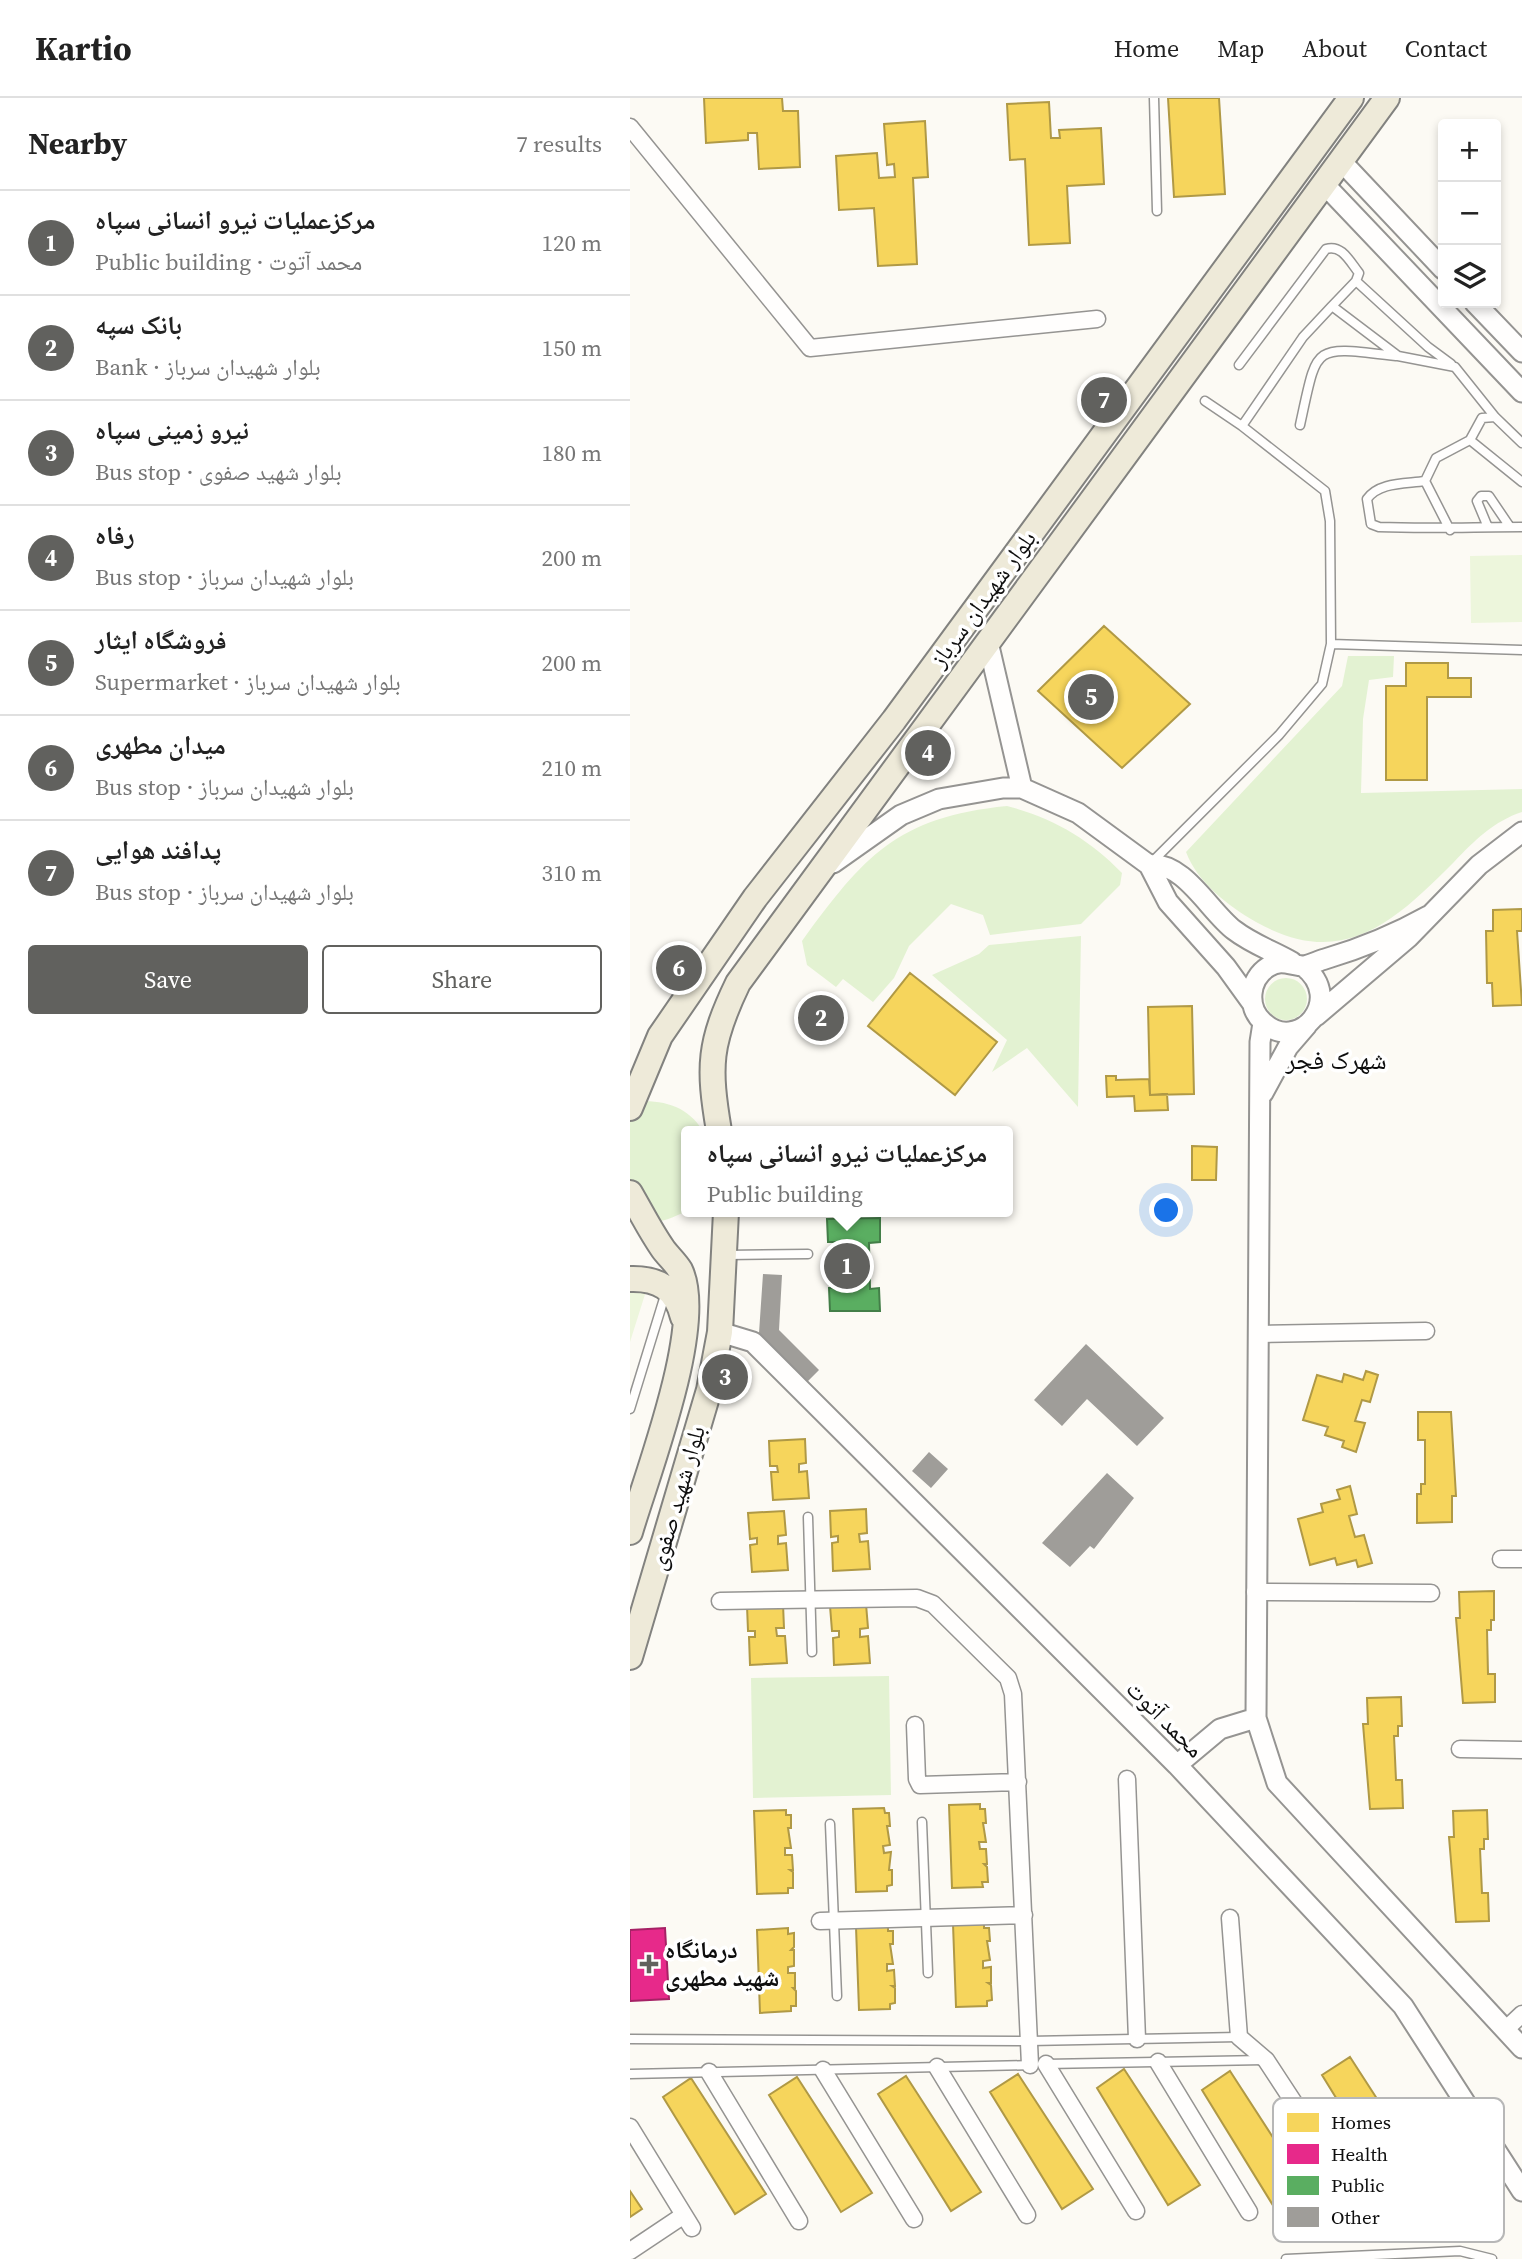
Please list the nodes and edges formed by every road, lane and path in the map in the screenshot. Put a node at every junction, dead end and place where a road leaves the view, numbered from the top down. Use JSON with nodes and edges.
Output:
{"nodes":[{"id":1,"x":1154,"y":98,"type":"edge"},
{"id":2,"x":1351,"y":98,"type":"edge"},
{"id":3,"x":1387,"y":98,"type":"edge"},
{"id":4,"x":630,"y":127,"type":"edge"},
{"id":5,"x":1340,"y":161,"type":"junction"},
{"id":6,"x":1324,"y":184,"type":"junction"},
{"id":7,"x":1157,"y":211,"type":"dead end"},
{"id":8,"x":1438,"y":264,"type":"edge"},
{"id":9,"x":1356,"y":281,"type":"junction"},
{"id":10,"x":1332,"y":306,"type":"junction"},
{"id":11,"x":1480,"y":308,"type":"edge"},
{"id":12,"x":1097,"y":319,"type":"dead end"},
{"id":13,"x":1522,"y":352,"type":"edge"},
{"id":14,"x":1398,"y":356,"type":"junction"},
{"id":15,"x":1239,"y":365,"type":"dead end"},
{"id":16,"x":1455,"y":367,"type":"junction"},
{"id":17,"x":1522,"y":392,"type":"edge"},
{"id":18,"x":1205,"y":401,"type":"dead end"},
{"id":19,"x":1496,"y":417,"type":"junction"},
{"id":20,"x":1300,"y":425,"type":"dead end"},
{"id":21,"x":1242,"y":426,"type":"junction"},
{"id":22,"x":1470,"y":440,"type":"junction"},
{"id":23,"x":1522,"y":443,"type":"edge"},
{"id":24,"x":1425,"y":481,"type":"junction"},
{"id":25,"x":1522,"y":482,"type":"edge"},
{"id":26,"x":1487,"y":525,"type":"junction"},
{"id":27,"x":1510,"y":527,"type":"junction"},
{"id":28,"x":1522,"y":527,"type":"edge"},
{"id":29,"x":1450,"y":530,"type":"junction"},
{"id":30,"x":988,"y":642,"type":"junction"},
{"id":31,"x":1331,"y":644,"type":"junction"},
{"id":32,"x":1522,"y":650,"type":"edge"},
{"id":33,"x":1022,"y":788,"type":"junction"},
{"id":34,"x":1522,"y":832,"type":"edge"},
{"id":35,"x":1149,"y":865,"type":"junction"},
{"id":36,"x":816,"y":877,"type":"junction"},
{"id":37,"x":1428,"y":916,"type":"junction"},
{"id":38,"x":1298,"y":964,"type":"junction"},
{"id":39,"x":1252,"y":1003,"type":"junction"},
{"id":40,"x":1311,"y":1021,"type":"junction"},
{"id":41,"x":1264,"y":1023,"type":"junction"},
{"id":42,"x":660,"y":1036,"type":"junction"},
{"id":43,"x":630,"y":1079,"type":"edge"},
{"id":44,"x":1261,"y":1097,"type":"junction"},
{"id":45,"x":630,"y":1108,"type":"edge"},
{"id":46,"x":718,"y":1126,"type":"edge"},
{"id":47,"x":630,"y":1193,"type":"edge"},
{"id":48,"x":726,"y":1217,"type":"edge"},
{"id":49,"x":808,"y":1254,"type":"dead end"},
{"id":50,"x":724,"y":1255,"type":"junction"},
{"id":51,"x":630,"y":1279,"type":"edge"},
{"id":52,"x":667,"y":1289,"type":"junction"},
{"id":53,"x":687,"y":1327,"type":"junction"},
{"id":54,"x":1426,"y":1331,"type":"dead end"},
{"id":55,"x":720,"y":1332,"type":"junction"},
{"id":56,"x":1258,"y":1334,"type":"junction"},
{"id":57,"x":630,"y":1409,"type":"edge"},
{"id":58,"x":808,"y":1517,"type":"dead end"},
{"id":59,"x":630,"y":1532,"type":"edge"},
{"id":60,"x":1501,"y":1559,"type":"dead end"},
{"id":61,"x":1522,"y":1559,"type":"edge"},
{"id":62,"x":1255,"y":1592,"type":"junction"},
{"id":63,"x":1431,"y":1593,"type":"dead end"},
{"id":64,"x":810,"y":1600,"type":"junction"},
{"id":65,"x":720,"y":1601,"type":"dead end"},
{"id":66,"x":812,"y":1651,"type":"dead end"},
{"id":67,"x":630,"y":1657,"type":"edge"},
{"id":68,"x":1256,"y":1718,"type":"junction"},
{"id":69,"x":915,"y":1726,"type":"dead end"},
{"id":70,"x":1460,"y":1749,"type":"dead end"},
{"id":71,"x":1522,"y":1750,"type":"edge"},
{"id":72,"x":1177,"y":1766,"type":"junction"},
{"id":73,"x":1127,"y":1779,"type":"dead end"},
{"id":74,"x":1018,"y":1782,"type":"junction"},
{"id":75,"x":922,"y":1822,"type":"dead end"},
{"id":76,"x":830,"y":1824,"type":"dead end"},
{"id":77,"x":1024,"y":1915,"type":"junction"},
{"id":78,"x":926,"y":1918,"type":"junction"},
{"id":79,"x":1230,"y":1918,"type":"dead end"},
{"id":80,"x":827,"y":1921,"type":"junction"},
{"id":81,"x":928,"y":1973,"type":"dead end"},
{"id":82,"x":836,"y":1996,"type":"dead end"},
{"id":83,"x":1522,"y":2014,"type":"edge"},
{"id":84,"x":1505,"y":2030,"type":"junction"},
{"id":85,"x":1239,"y":2037,"type":"junction"},
{"id":86,"x":630,"y":2039,"type":"edge"},
{"id":87,"x":1137,"y":2039,"type":"junction"},
{"id":88,"x":1029,"y":2041,"type":"junction"},
{"id":89,"x":1522,"y":2048,"type":"edge"},
{"id":90,"x":1266,"y":2060,"type":"junction"},
{"id":91,"x":1158,"y":2062,"type":"junction"},
{"id":92,"x":1046,"y":2064,"type":"junction"},
{"id":93,"x":1030,"y":2065,"type":"junction"},
{"id":94,"x":937,"y":2067,"type":"junction"},
{"id":95,"x":822,"y":2070,"type":"junction"},
{"id":96,"x":709,"y":2072,"type":"junction"},
{"id":97,"x":630,"y":2074,"type":"edge"},
{"id":98,"x":1291,"y":2098,"type":"edge"},
{"id":99,"x":1462,"y":2098,"type":"edge"},
{"id":100,"x":630,"y":2127,"type":"edge"},
{"id":101,"x":1504,"y":2163,"type":"edge"},
{"id":102,"x":1522,"y":2191,"type":"edge"},
{"id":103,"x":1136,"y":2211,"type":"dead end"},
{"id":104,"x":1249,"y":2212,"type":"dead end"},
{"id":105,"x":1027,"y":2215,"type":"dead end"},
{"id":106,"x":914,"y":2219,"type":"dead end"},
{"id":107,"x":799,"y":2221,"type":"dead end"},
{"id":108,"x":630,"y":2251,"type":"edge"},
{"id":109,"x":1286,"y":2259,"type":"edge"},
{"id":110,"x":1492,"y":2259,"type":"edge"}],
"edges":[{"from":1,"to":7,"type":"lane"},
{"from":2,"to":42,"type":"main road","name":"بلوار شهیدان سرباز"},
{"from":3,"to":5,"type":"main road","name":"بلوار شهیدان سرباز"},
{"from":4,"to":12,"type":"street"},
{"from":5,"to":6,"type":"main road","name":"بلوار شهیدان سرباز"},
{"from":5,"to":8,"type":"street"},
{"from":6,"to":17,"type":"street"},
{"from":6,"to":30,"type":"main road","name":"بلوار شهیدان سرباز"},
{"from":9,"to":10,"type":"lane"},
{"from":9,"to":15,"type":"lane"},
{"from":9,"to":16,"type":"lane"},
{"from":10,"to":14,"type":"lane"},
{"from":10,"to":21,"type":"lane"},
{"from":11,"to":13,"type":"street"},
{"from":14,"to":16,"type":"lane"},
{"from":14,"to":20,"type":"lane"},
{"from":16,"to":19,"type":"lane"},
{"from":18,"to":21,"type":"lane"},
{"from":19,"to":22,"type":"lane"},
{"from":19,"to":23,"type":"lane"},
{"from":21,"to":31,"type":"lane"},
{"from":22,"to":24,"type":"lane"},
{"from":22,"to":25,"type":"lane"},
{"from":24,"to":29,"type":"lane"},
{"from":24,"to":29,"type":"lane"},
{"from":26,"to":27,"type":"lane"},
{"from":26,"to":27,"type":"lane"},
{"from":26,"to":29,"type":"lane"},
{"from":27,"to":28,"type":"lane"},
{"from":30,"to":33,"type":"street"},
{"from":30,"to":36,"type":"main road","name":"بلوار شهیدان سرباز"},
{"from":31,"to":32,"type":"lane"},
{"from":31,"to":35,"type":"lane"},
{"from":33,"to":35,"type":"street"},
{"from":33,"to":36,"type":"street"},
{"from":34,"to":37,"type":"street"},
{"from":35,"to":38,"type":"street"},
{"from":35,"to":39,"type":"street"},
{"from":36,"to":46,"type":"main road","name":"بلوار شهیدان سرباز"},
{"from":37,"to":38,"type":"street"},
{"from":37,"to":40,"type":"street"},
{"from":38,"to":39,"type":"street"},
{"from":38,"to":40,"type":"street"},
{"from":39,"to":41,"type":"street"},
{"from":40,"to":41,"type":"street"},
{"from":40,"to":44,"type":"street"},
{"from":41,"to":44,"type":"street"},
{"from":42,"to":43,"type":"main road"},
{"from":42,"to":45,"type":"main road","name":"بلوار شهیدان سرباز"},
{"from":44,"to":56,"type":"street"},
{"from":47,"to":53,"type":"main road","name":"بلوار شهید صفوی"},
{"from":48,"to":50,"type":"main road","name":"بلوار شهید صفوی"},
{"from":49,"to":50,"type":"lane"},
{"from":50,"to":55,"type":"main road","name":"بلوار شهید صفوی"},
{"from":51,"to":52,"type":"main road"},
{"from":52,"to":53,"type":"main road"},
{"from":52,"to":57,"type":"lane"},
{"from":53,"to":59,"type":"main road","name":"بلوار شهید صفوی"},
{"from":54,"to":56,"type":"street"},
{"from":55,"to":67,"type":"main road","name":"بلوار شهید صفوی"},
{"from":55,"to":72,"type":"street","name":"محمد آتوت"},
{"from":56,"to":62,"type":"street"},
{"from":58,"to":64,"type":"lane"},
{"from":60,"to":61,"type":"street"},
{"from":62,"to":63,"type":"street"},
{"from":62,"to":68,"type":"street"},
{"from":64,"to":65,"type":"street"},
{"from":64,"to":66,"type":"lane"},
{"from":64,"to":74,"type":"street"},
{"from":68,"to":72,"type":"street"},
{"from":68,"to":84,"type":"street"},
{"from":69,"to":74,"type":"street"},
{"from":70,"to":71,"type":"street"},
{"from":72,"to":99,"type":"street","name":"محمد آتوت"},
{"from":73,"to":87,"type":"street"},
{"from":74,"to":77,"type":"street"},
{"from":75,"to":78,"type":"lane"},
{"from":76,"to":80,"type":"lane"},
{"from":77,"to":78,"type":"street"},
{"from":77,"to":88,"type":"street"},
{"from":78,"to":80,"type":"street"},
{"from":78,"to":81,"type":"lane"},
{"from":79,"to":85,"type":"street"},
{"from":80,"to":82,"type":"lane"},
{"from":83,"to":84,"type":"street"},
{"from":84,"to":89,"type":"street"},
{"from":85,"to":87,"type":"lane"},
{"from":85,"to":90,"type":"street"},
{"from":86,"to":88,"type":"lane"},
{"from":87,"to":88,"type":"lane"},
{"from":88,"to":93,"type":"street"},
{"from":90,"to":91,"type":"lane"},
{"from":90,"to":98,"type":"street"},
{"from":91,"to":92,"type":"lane"},
{"from":91,"to":104,"type":"street"},
{"from":92,"to":93,"type":"lane"},
{"from":92,"to":103,"type":"street"},
{"from":93,"to":94,"type":"lane"},
{"from":94,"to":95,"type":"lane"},
{"from":94,"to":105,"type":"street"},
{"from":95,"to":96,"type":"lane"},
{"from":95,"to":106,"type":"street"},
{"from":96,"to":97,"type":"lane"},
{"from":96,"to":107,"type":"street"},
{"from":100,"to":108,"type":"street"},
{"from":101,"to":102,"type":"street","name":"محمد آتوت"},
{"from":109,"to":110,"type":"lane"}]}
